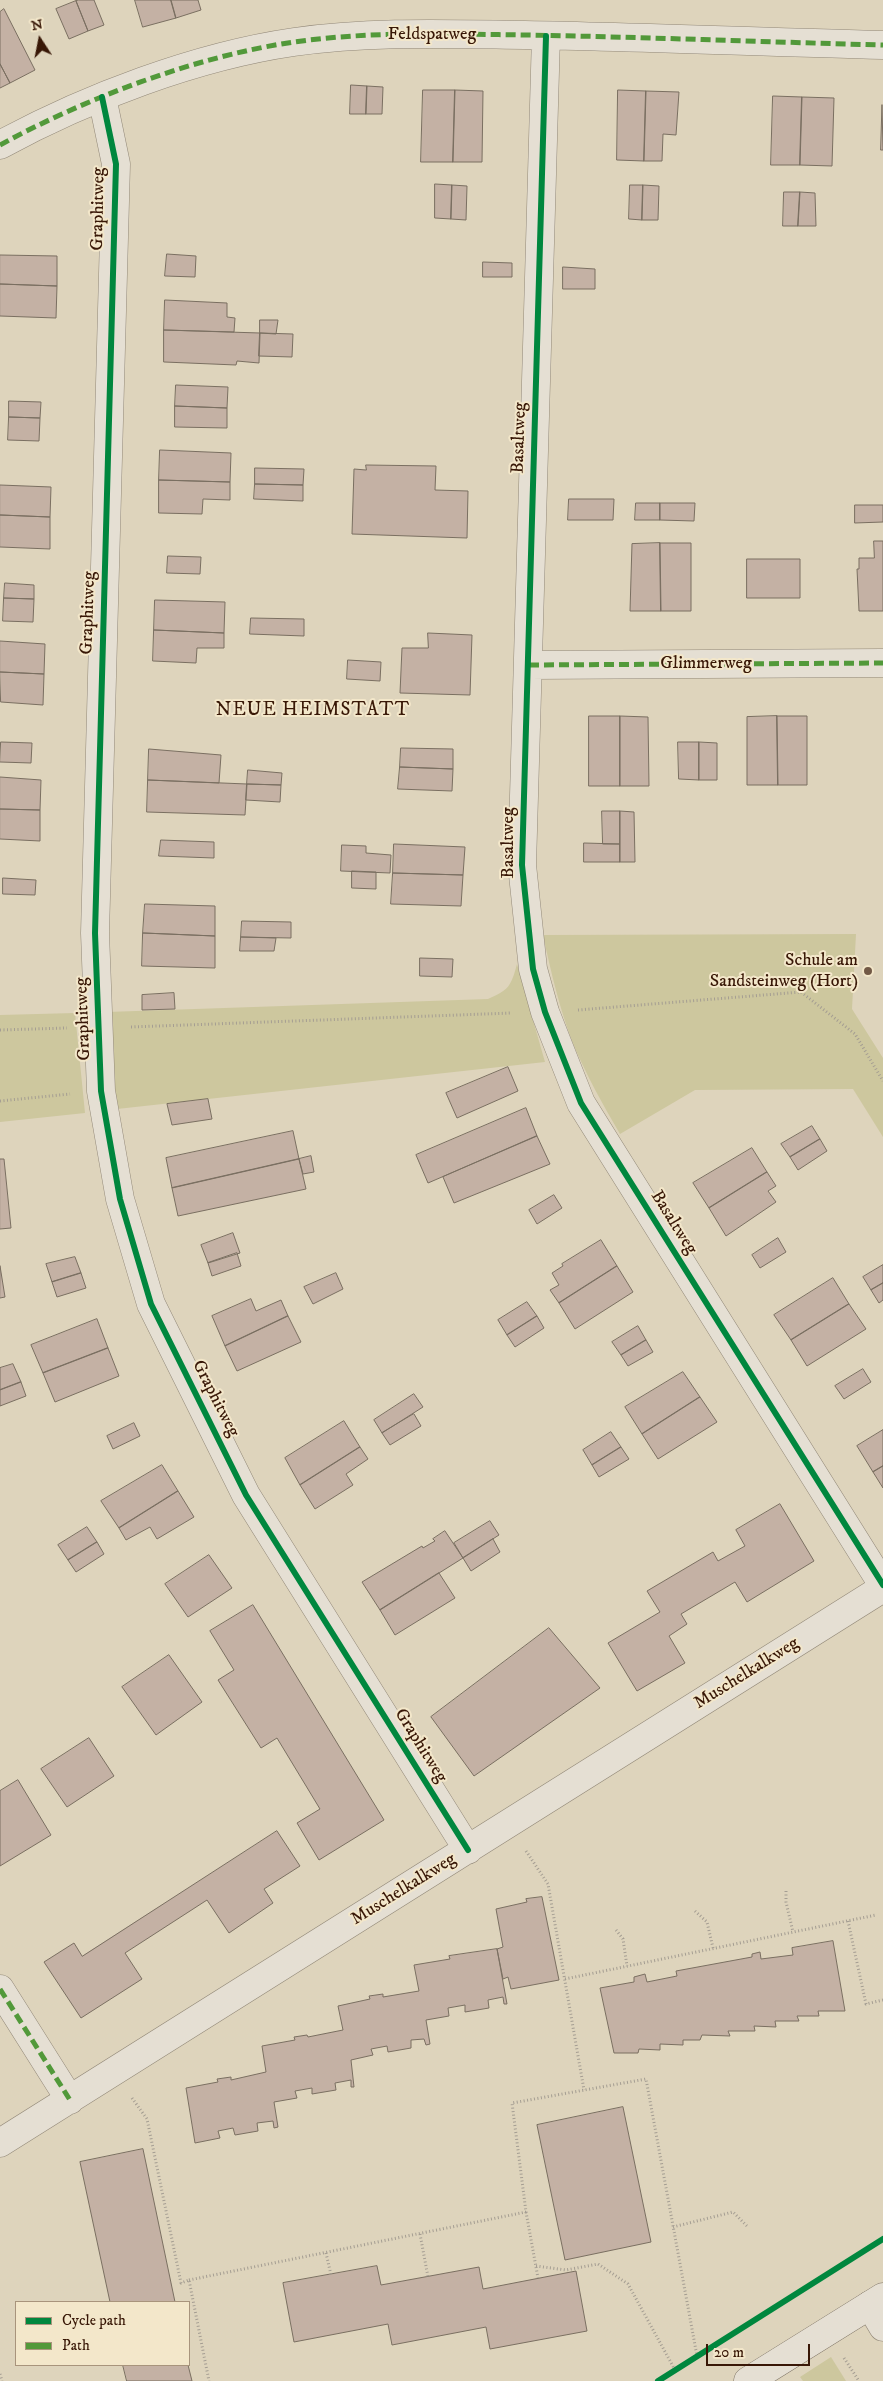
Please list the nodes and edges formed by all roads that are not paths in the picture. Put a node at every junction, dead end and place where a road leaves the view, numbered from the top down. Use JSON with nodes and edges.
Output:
{"nodes":[{"id":1,"x":546,"y":36,"type":"junction"},
{"id":2,"x":883,"y":45,"type":"edge"},
{"id":3,"x":102,"y":97,"type":"junction"},
{"id":4,"x":0,"y":145,"type":"edge"},
{"id":5,"x":883,"y":663,"type":"edge"},
{"id":6,"x":528,"y":665,"type":"junction"},
{"id":7,"x":883,"y":1586,"type":"edge"},
{"id":8,"x":468,"y":1850,"type":"junction"},
{"id":9,"x":0,"y":1989,"type":"edge"},
{"id":10,"x":70,"y":2100,"type":"junction"},
{"id":11,"x":0,"y":2143,"type":"edge"},
{"id":12,"x":879,"y":2310,"type":"edge"},
{"id":13,"x":748,"y":2381,"type":"edge"}],
"edges":[{"from":1,"to":2,"type":"street","name":"Feldspatweg"},
{"from":1,"to":3,"type":"street","name":"Feldspatweg"},
{"from":1,"to":6,"type":"street","name":"Basaltweg"},
{"from":3,"to":4,"type":"street","name":"Feldspatweg"},
{"from":3,"to":8,"type":"street","name":"Graphitweg"},
{"from":5,"to":6,"type":"street","name":"Glimmerweg"},
{"from":6,"to":7,"type":"street","name":"Basaltweg"},
{"from":7,"to":8,"type":"street","name":"Muschelkalkweg"},
{"from":8,"to":10,"type":"street","name":"Muschelkalkweg"},
{"from":9,"to":10,"type":"street"},
{"from":10,"to":11,"type":"street","name":"Muschelkalkweg"},
{"from":12,"to":13,"type":"street"}]}
